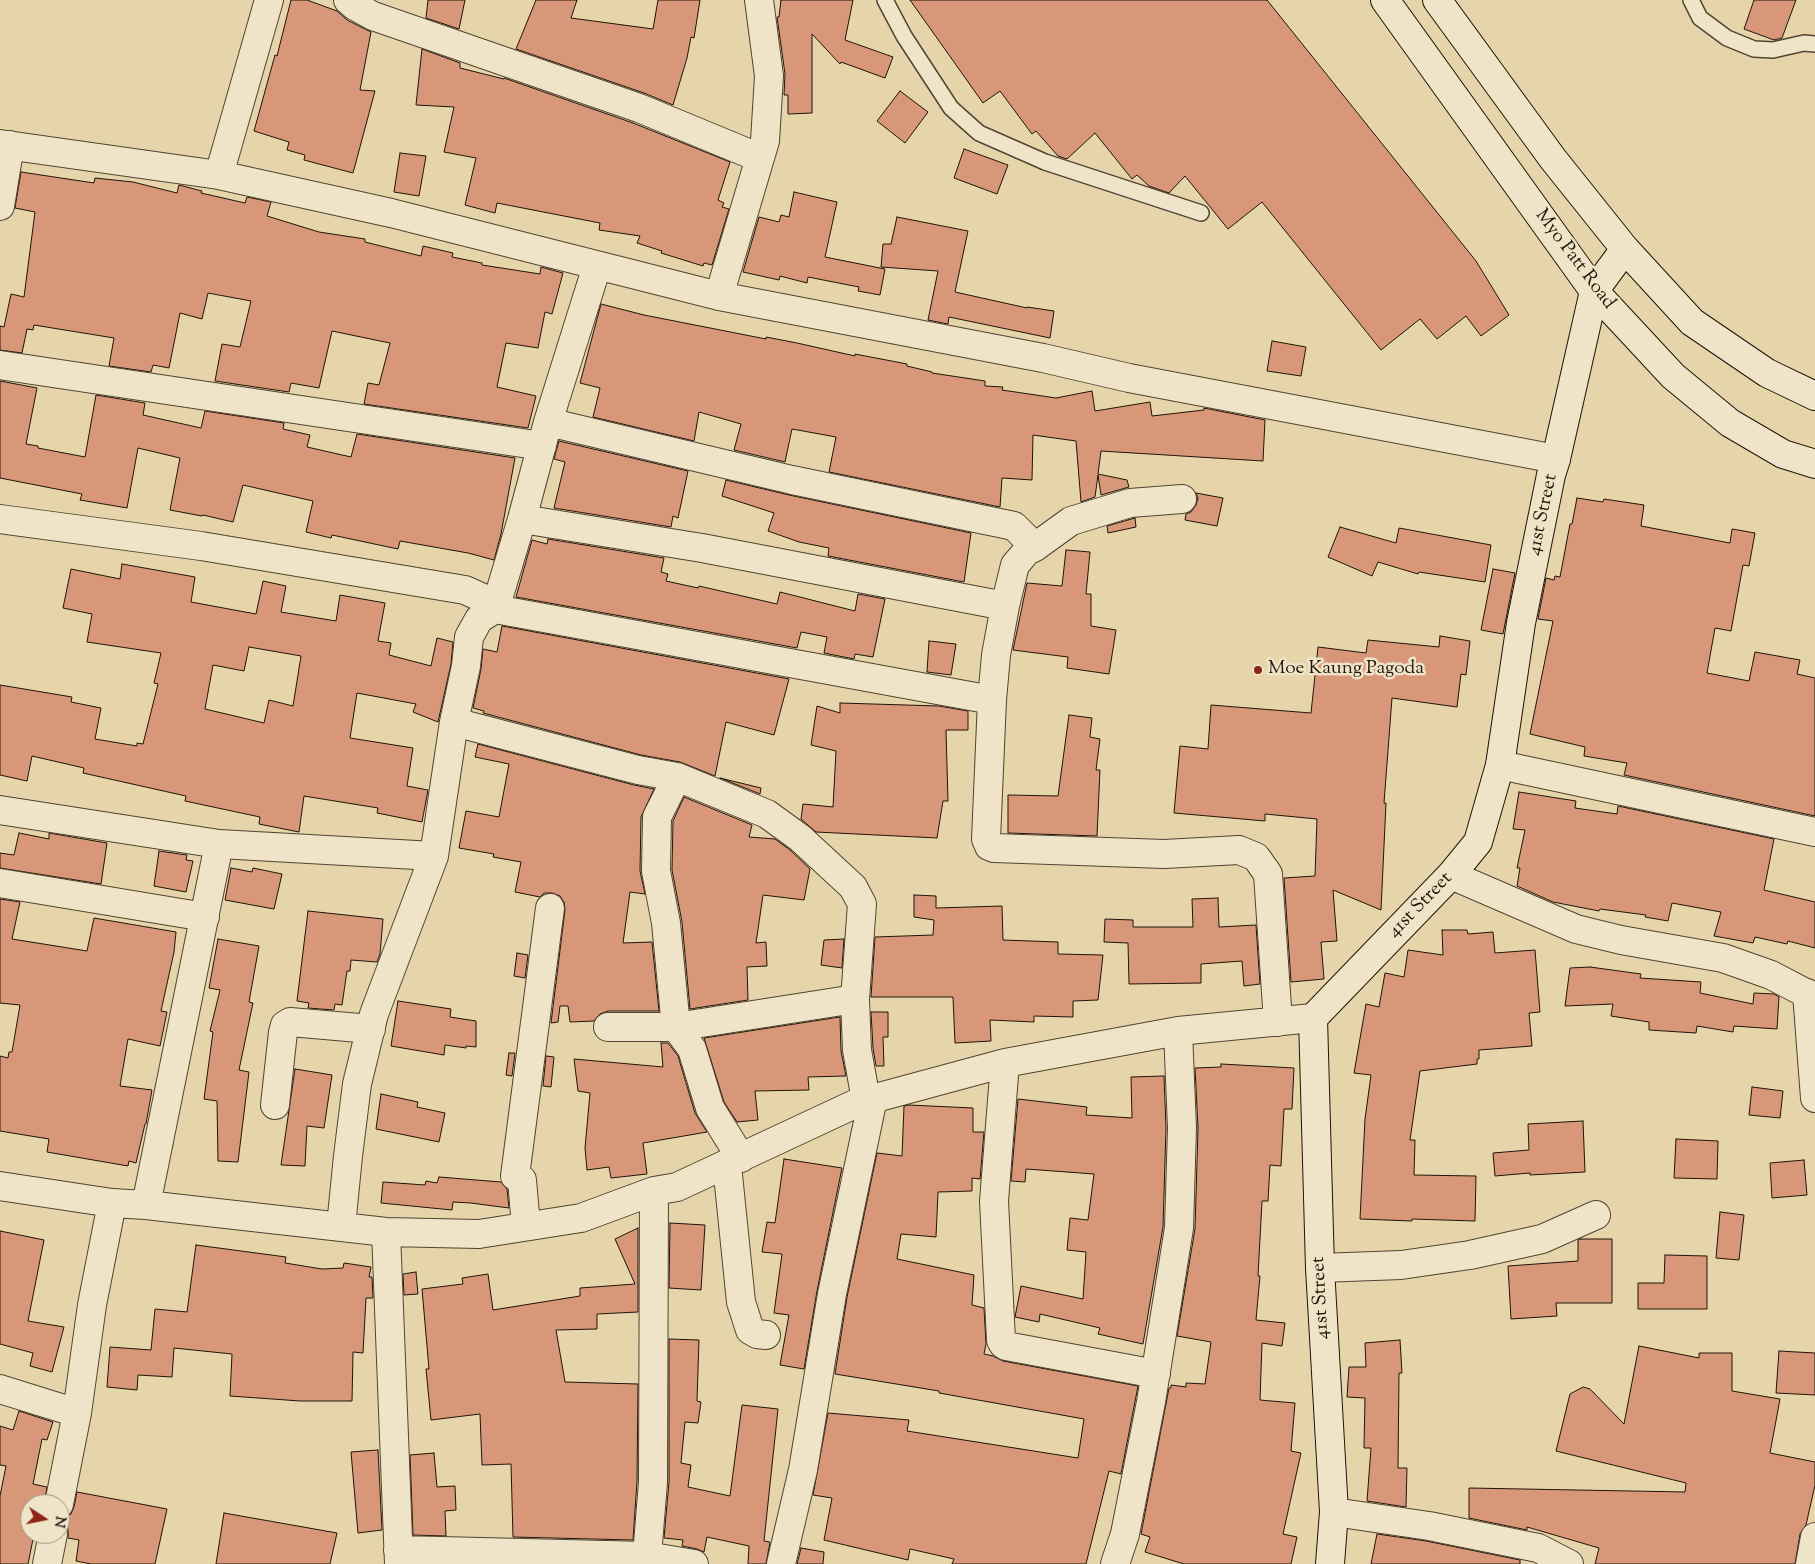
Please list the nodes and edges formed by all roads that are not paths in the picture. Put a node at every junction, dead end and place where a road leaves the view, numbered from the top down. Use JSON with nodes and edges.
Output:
{"nodes":[{"id":1,"x":269,"y":0,"type":"edge"},
{"id":2,"x":348,"y":0,"type":"edge"},
{"id":3,"x":759,"y":0,"type":"edge"},
{"id":4,"x":885,"y":0,"type":"edge"},
{"id":5,"x":1385,"y":0,"type":"edge"},
{"id":6,"x":1437,"y":0,"type":"edge"},
{"id":7,"x":1691,"y":0,"type":"edge"},
{"id":8,"x":1815,"y":44,"type":"edge"},
{"id":9,"x":5,"y":145,"type":"edge"},
{"id":10,"x":760,"y":158,"type":"junction"},
{"id":11,"x":219,"y":175,"type":"junction"},
{"id":12,"x":0,"y":206,"type":"edge"},
{"id":13,"x":1201,"y":213,"type":"dead end"},
{"id":14,"x":1625,"y":249,"type":"junction"},
{"id":15,"x":597,"y":266,"type":"junction"},
{"id":16,"x":1594,"y":291,"type":"junction"},
{"id":17,"x":719,"y":296,"type":"junction"},
{"id":18,"x":0,"y":366,"type":"edge"},
{"id":19,"x":1815,"y":396,"type":"edge"},
{"id":20,"x":545,"y":434,"type":"junction"},
{"id":21,"x":1556,"y":459,"type":"junction"},
{"id":22,"x":1815,"y":464,"type":"edge"},
{"id":23,"x":1182,"y":499,"type":"dead end"},
{"id":24,"x":0,"y":519,"type":"edge"},
{"id":25,"x":522,"y":519,"type":"junction"},
{"id":26,"x":1035,"y":547,"type":"junction"},
{"id":27,"x":496,"y":606,"type":"junction"},
{"id":28,"x":1004,"y":606,"type":"junction"},
{"id":29,"x":992,"y":700,"type":"junction"},
{"id":30,"x":454,"y":722,"type":"junction"},
{"id":31,"x":1500,"y":765,"type":"junction"},
{"id":32,"x":677,"y":777,"type":"junction"},
{"id":33,"x":0,"y":810,"type":"edge"},
{"id":34,"x":1815,"y":832,"type":"edge"},
{"id":35,"x":219,"y":844,"type":"junction"},
{"id":36,"x":434,"y":856,"type":"junction"},
{"id":37,"x":1451,"y":875,"type":"junction"},
{"id":38,"x":0,"y":883,"type":"edge"},
{"id":39,"x":550,"y":908,"type":"dead end"},
{"id":40,"x":205,"y":917,"type":"junction"},
{"id":41,"x":1811,"y":996,"type":"edge"},
{"id":42,"x":855,"y":999,"type":"junction"},
{"id":43,"x":1313,"y":1018,"type":"junction"},
{"id":44,"x":1278,"y":1022,"type":"junction"},
{"id":45,"x":608,"y":1027,"type":"dead end"},
{"id":46,"x":676,"y":1027,"type":"junction"},
{"id":47,"x":371,"y":1029,"type":"junction"},
{"id":48,"x":1178,"y":1031,"type":"junction"},
{"id":49,"x":1005,"y":1062,"type":"junction"},
{"id":50,"x":1815,"y":1098,"type":"edge"},
{"id":51,"x":869,"y":1099,"type":"junction"},
{"id":52,"x":275,"y":1105,"type":"dead end"},
{"id":53,"x":734,"y":1161,"type":"junction"},
{"id":54,"x":0,"y":1186,"type":"edge"},
{"id":55,"x":654,"y":1191,"type":"junction"},
{"id":56,"x":112,"y":1203,"type":"junction"},
{"id":57,"x":146,"y":1205,"type":"junction"},
{"id":58,"x":1596,"y":1215,"type":"dead end"},
{"id":59,"x":341,"y":1226,"type":"junction"},
{"id":60,"x":526,"y":1226,"type":"junction"},
{"id":61,"x":386,"y":1232,"type":"junction"},
{"id":62,"x":1320,"y":1268,"type":"junction"},
{"id":63,"x":766,"y":1335,"type":"dead end"},
{"id":64,"x":1156,"y":1374,"type":"junction"},
{"id":65,"x":0,"y":1389,"type":"edge"},
{"id":66,"x":77,"y":1413,"type":"junction"},
{"id":67,"x":61,"y":1494,"type":"edge"},
{"id":68,"x":1334,"y":1512,"type":"junction"},
{"id":69,"x":1815,"y":1537,"type":"edge"},
{"id":70,"x":51,"y":1544,"type":"edge"},
{"id":71,"x":647,"y":1556,"type":"junction"},
{"id":72,"x":398,"y":1557,"type":"edge"},
{"id":73,"x":47,"y":1564,"type":"edge"},
{"id":74,"x":694,"y":1564,"type":"edge"},
{"id":75,"x":781,"y":1564,"type":"edge"},
{"id":76,"x":1116,"y":1564,"type":"edge"},
{"id":77,"x":1330,"y":1564,"type":"edge"},
{"id":78,"x":1569,"y":1564,"type":"edge"},
{"id":79,"x":1810,"y":1564,"type":"edge"}],
"edges":[{"from":1,"to":11,"type":"street"},
{"from":2,"to":10,"type":"street"},
{"from":3,"to":10,"type":"street"},
{"from":4,"to":13,"type":"lane"},
{"from":5,"to":16,"type":"street","name":"Myo Patt Road"},
{"from":6,"to":14,"type":"street"},
{"from":7,"to":8,"type":"lane"},
{"from":9,"to":11,"type":"street"},
{"from":9,"to":12,"type":"street"},
{"from":10,"to":17,"type":"street"},
{"from":11,"to":15,"type":"street"},
{"from":14,"to":16,"type":"street","name":"41st Street"},
{"from":14,"to":19,"type":"street"},
{"from":15,"to":17,"type":"street"},
{"from":15,"to":20,"type":"street"},
{"from":16,"to":21,"type":"street","name":"41st Street"},
{"from":16,"to":22,"type":"street","name":"Myo Patt Road"},
{"from":17,"to":21,"type":"street"},
{"from":18,"to":20,"type":"street"},
{"from":20,"to":25,"type":"street"},
{"from":20,"to":26,"type":"street"},
{"from":21,"to":31,"type":"street","name":"41st Street"},
{"from":23,"to":26,"type":"street"},
{"from":24,"to":27,"type":"street"},
{"from":25,"to":27,"type":"street"},
{"from":25,"to":28,"type":"street"},
{"from":26,"to":28,"type":"street"},
{"from":27,"to":29,"type":"street"},
{"from":27,"to":30,"type":"street"},
{"from":28,"to":29,"type":"street"},
{"from":29,"to":44,"type":"street"},
{"from":30,"to":32,"type":"street"},
{"from":30,"to":36,"type":"street"},
{"from":31,"to":34,"type":"street"},
{"from":31,"to":37,"type":"street","name":"41st Street"},
{"from":32,"to":42,"type":"street"},
{"from":32,"to":46,"type":"street"},
{"from":33,"to":35,"type":"street"},
{"from":35,"to":36,"type":"street"},
{"from":35,"to":40,"type":"street"},
{"from":36,"to":47,"type":"street"},
{"from":37,"to":41,"type":"street"},
{"from":37,"to":43,"type":"street","name":"41st Street"},
{"from":38,"to":40,"type":"street"},
{"from":39,"to":60,"type":"street"},
{"from":40,"to":57,"type":"street"},
{"from":41,"to":50,"type":"street"},
{"from":42,"to":46,"type":"street"},
{"from":42,"to":51,"type":"street"},
{"from":43,"to":44,"type":"street"},
{"from":43,"to":62,"type":"street","name":"41st Street"},
{"from":44,"to":48,"type":"street"},
{"from":45,"to":46,"type":"street"},
{"from":46,"to":53,"type":"street"},
{"from":47,"to":52,"type":"street"},
{"from":47,"to":59,"type":"street"},
{"from":48,"to":49,"type":"street"},
{"from":48,"to":64,"type":"street"},
{"from":49,"to":51,"type":"street"},
{"from":49,"to":64,"type":"street"},
{"from":51,"to":53,"type":"street"},
{"from":51,"to":75,"type":"street"},
{"from":53,"to":55,"type":"street"},
{"from":53,"to":63,"type":"street"},
{"from":54,"to":56,"type":"street"},
{"from":55,"to":60,"type":"street"},
{"from":55,"to":71,"type":"street"},
{"from":56,"to":57,"type":"street"},
{"from":56,"to":66,"type":"street"},
{"from":57,"to":59,"type":"street"},
{"from":58,"to":62,"type":"street"},
{"from":59,"to":61,"type":"street"},
{"from":60,"to":61,"type":"street"},
{"from":61,"to":72,"type":"street"},
{"from":62,"to":68,"type":"street","name":"41st Street"},
{"from":64,"to":76,"type":"street"},
{"from":65,"to":66,"type":"street"},
{"from":66,"to":67,"type":"street"},
{"from":68,"to":77,"type":"street","name":"41st Street"},
{"from":68,"to":78,"type":"street"},
{"from":69,"to":79,"type":"street"},
{"from":70,"to":73,"type":"street"},
{"from":71,"to":72,"type":"street"},
{"from":71,"to":74,"type":"street"}]}
